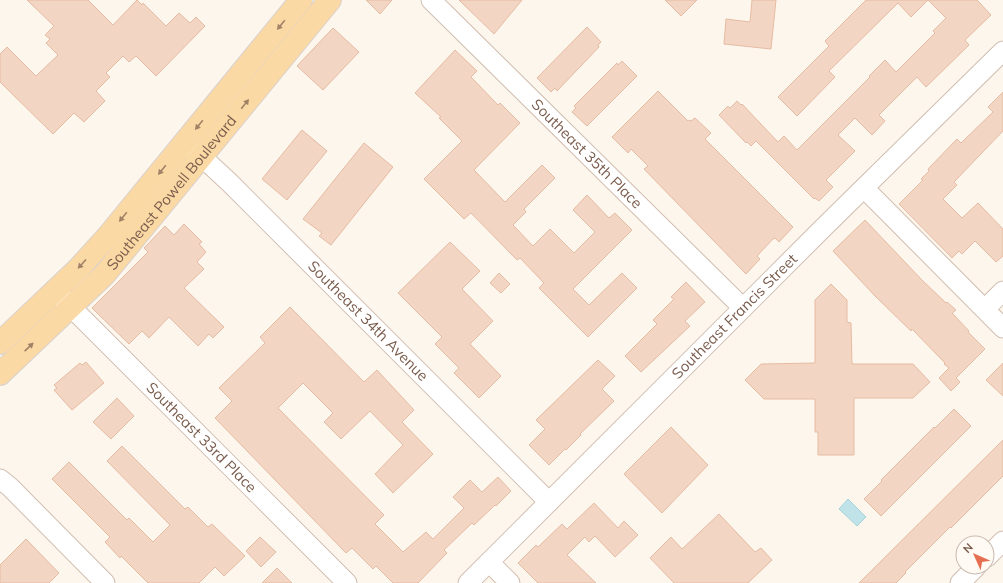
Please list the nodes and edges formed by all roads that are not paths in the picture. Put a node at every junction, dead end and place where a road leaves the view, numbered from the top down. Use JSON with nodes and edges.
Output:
{"nodes":[{"id":1,"x":301,"y":0,"type":"edge"},
{"id":2,"x":330,"y":0,"type":"edge"},
{"id":3,"x":431,"y":0,"type":"edge"},
{"id":4,"x":1003,"y":51,"type":"edge"},
{"id":5,"x":184,"y":143,"type":"junction"},
{"id":6,"x":202,"y":157,"type":"junction"},
{"id":7,"x":864,"y":188,"type":"junction"},
{"id":8,"x":55,"y":291,"type":"junction"},
{"id":9,"x":1003,"y":291,"type":"edge"},
{"id":10,"x":70,"y":308,"type":"junction"},
{"id":11,"x":743,"y":308,"type":"junction"},
{"id":12,"x":985,"y":309,"type":"junction"},
{"id":13,"x":1003,"y":328,"type":"edge"},
{"id":14,"x":0,"y":343,"type":"edge"},
{"id":15,"x":0,"y":374,"type":"edge"},
{"id":16,"x":0,"y":479,"type":"edge"},
{"id":17,"x":549,"y":502,"type":"junction"},
{"id":18,"x":1003,"y":541,"type":"edge"},
{"id":19,"x":995,"y":549,"type":"edge"},
{"id":20,"x":489,"y":562,"type":"junction"},
{"id":21,"x":968,"y":575,"type":"edge"},
{"id":22,"x":105,"y":583,"type":"edge"},
{"id":23,"x":347,"y":583,"type":"edge"},
{"id":24,"x":468,"y":583,"type":"edge"},
{"id":25,"x":510,"y":583,"type":"edge"},
{"id":26,"x":960,"y":583,"type":"edge"}],
"edges":[{"from":1,"to":5,"type":"main road","name":"Southeast Powell Boulevard","one_way":true},
{"from":6,"to":2,"type":"main road","name":"Southeast Powell Boulevard","one_way":true},
{"from":3,"to":11,"type":"street","name":"Southeast 35th Place"},
{"from":4,"to":7,"type":"street","name":"Southeast Francis Street"},
{"from":5,"to":6,"type":"street","name":"Southeast 34th Avenue"},
{"from":5,"to":8,"type":"main road","name":"Southeast Powell Boulevard","one_way":true},
{"from":6,"to":10,"type":"main road","name":"Southeast Powell Boulevard"},
{"from":6,"to":17,"type":"street","name":"Southeast 34th Avenue"},
{"from":7,"to":11,"type":"street","name":"Southeast Francis Street"},
{"from":7,"to":12,"type":"street"},
{"from":8,"to":10,"type":"street","name":"Southeast 33rd Place"},
{"from":8,"to":14,"type":"main road","name":"Southeast Powell Boulevard"},
{"from":9,"to":12,"type":"street"},
{"from":15,"to":10,"type":"main road","name":"Southeast Powell Boulevard","one_way":true},
{"from":10,"to":23,"type":"street","name":"Southeast 33rd Place"},
{"from":11,"to":17,"type":"street","name":"Southeast Francis Street"},
{"from":12,"to":13,"type":"street"},
{"from":16,"to":22,"type":"street"},
{"from":17,"to":20,"type":"street","name":"Southeast Francis Street"},
{"from":18,"to":19,"type":"street"},
{"from":20,"to":24,"type":"street","name":"Southeast Francis Street"},
{"from":20,"to":25,"type":"street"},
{"from":21,"to":26,"type":"street"}]}
